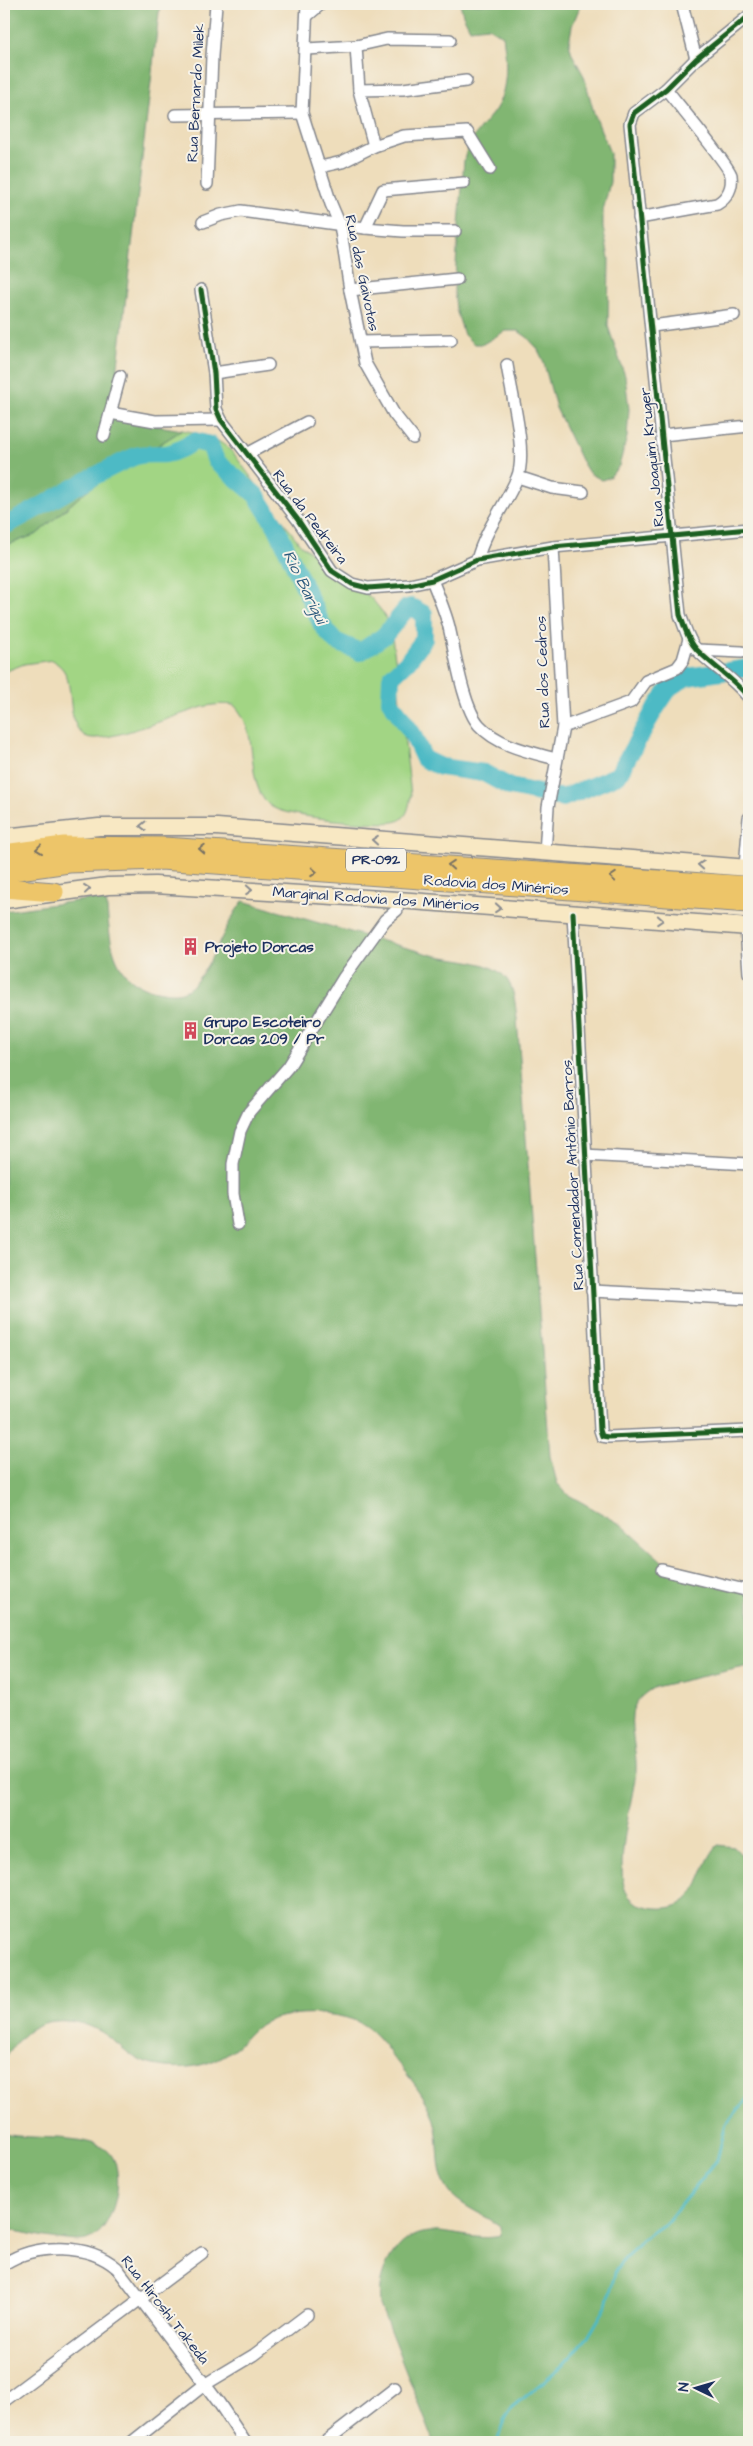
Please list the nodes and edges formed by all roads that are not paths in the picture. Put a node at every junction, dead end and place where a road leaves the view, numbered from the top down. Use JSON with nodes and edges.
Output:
{"nodes":[{"id":1,"x":216,"y":4,"type":"edge"},
{"id":2,"x":321,"y":4,"type":"edge"},
{"id":3,"x":682,"y":4,"type":"edge"},
{"id":4,"x":307,"y":9,"type":"edge"},
{"id":5,"x":749,"y":16,"type":"edge"},
{"id":6,"x":450,"y":40,"type":"dead end"},
{"id":7,"x":356,"y":46,"type":"junction"},
{"id":8,"x":307,"y":49,"type":"junction"},
{"id":9,"x":696,"y":59,"type":"junction"},
{"id":10,"x":466,"y":81,"type":"dead end"},
{"id":11,"x":666,"y":89,"type":"junction"},
{"id":12,"x":359,"y":90,"type":"junction"},
{"id":13,"x":302,"y":113,"type":"junction"},
{"id":14,"x":210,"y":114,"type":"junction"},
{"id":15,"x":174,"y":115,"type":"dead end"},
{"id":16,"x":374,"y":146,"type":"junction"},
{"id":17,"x":320,"y":167,"type":"junction"},
{"id":18,"x":490,"y":169,"type":"dead end"},
{"id":19,"x":464,"y":183,"type":"dead end"},
{"id":20,"x":207,"y":184,"type":"dead end"},
{"id":21,"x":639,"y":218,"type":"junction"},
{"id":22,"x":203,"y":222,"type":"dead end"},
{"id":23,"x":340,"y":225,"type":"junction"},
{"id":24,"x":365,"y":228,"type":"junction"},
{"id":25,"x":455,"y":231,"type":"dead end"},
{"id":26,"x":457,"y":279,"type":"dead end"},
{"id":27,"x":201,"y":290,"type":"dead end"},
{"id":28,"x":350,"y":290,"type":"junction"},
{"id":29,"x":734,"y":315,"type":"dead end"},
{"id":30,"x":652,"y":326,"type":"junction"},
{"id":31,"x":451,"y":340,"type":"dead end"},
{"id":32,"x":361,"y":342,"type":"junction"},
{"id":33,"x":268,"y":365,"type":"dead end"},
{"id":34,"x":507,"y":365,"type":"dead end"},
{"id":35,"x":214,"y":373,"type":"junction"},
{"id":36,"x":120,"y":376,"type":"dead end"},
{"id":37,"x":110,"y":412,"type":"junction"},
{"id":38,"x":221,"y":420,"type":"junction"},
{"id":39,"x":307,"y":422,"type":"dead end"},
{"id":40,"x":749,"y":426,"type":"edge"},
{"id":41,"x":662,"y":435,"type":"junction"},
{"id":42,"x":104,"y":436,"type":"dead end"},
{"id":43,"x":413,"y":438,"type":"dead end"},
{"id":44,"x":247,"y":454,"type":"junction"},
{"id":45,"x":518,"y":477,"type":"junction"},
{"id":46,"x":583,"y":492,"type":"dead end"},
{"id":47,"x":749,"y":529,"type":"edge"},
{"id":48,"x":672,"y":536,"type":"junction"},
{"id":49,"x":553,"y":547,"type":"junction"},
{"id":50,"x":476,"y":560,"type":"junction"},
{"id":51,"x":432,"y":580,"type":"junction"},
{"id":52,"x":689,"y":639,"type":"junction"},
{"id":53,"x":697,"y":650,"type":"junction"},
{"id":54,"x":742,"y":652,"type":"dead end"},
{"id":55,"x":749,"y":698,"type":"edge"},
{"id":56,"x":563,"y":727,"type":"junction"},
{"id":57,"x":556,"y":759,"type":"junction"},
{"id":58,"x":749,"y":818,"type":"edge"},
{"id":59,"x":4,"y":837,"type":"edge"},
{"id":60,"x":4,"y":854,"type":"edge"},
{"id":61,"x":545,"y":854,"type":"junction"},
{"id":62,"x":4,"y":872,"type":"edge"},
{"id":63,"x":748,"y":874,"type":"edge"},
{"id":64,"x":4,"y":888,"type":"edge"},
{"id":65,"x":54,"y":892,"type":"junction"},
{"id":66,"x":4,"y":900,"type":"edge"},
{"id":67,"x":398,"y":900,"type":"junction"},
{"id":68,"x":749,"y":903,"type":"edge"},
{"id":69,"x":573,"y":913,"type":"junction"},
{"id":70,"x":748,"y":927,"type":"edge"},
{"id":71,"x":749,"y":973,"type":"edge"},
{"id":72,"x":584,"y":1155,"type":"junction"},
{"id":73,"x":749,"y":1164,"type":"edge"},
{"id":74,"x":238,"y":1224,"type":"dead end"},
{"id":75,"x":592,"y":1291,"type":"junction"},
{"id":76,"x":749,"y":1299,"type":"edge"},
{"id":77,"x":749,"y":1431,"type":"edge"},
{"id":78,"x":662,"y":1570,"type":"dead end"},
{"id":79,"x":749,"y":1591,"type":"edge"},
{"id":80,"x":202,"y":2253,"type":"dead end"},
{"id":81,"x":4,"y":2264,"type":"edge"},
{"id":82,"x":139,"y":2298,"type":"junction"},
{"id":83,"x":307,"y":2315,"type":"dead end"},
{"id":84,"x":204,"y":2385,"type":"junction"},
{"id":85,"x":395,"y":2388,"type":"dead end"},
{"id":86,"x":4,"y":2401,"type":"edge"},
{"id":87,"x":132,"y":2442,"type":"edge"},
{"id":88,"x":245,"y":2442,"type":"edge"},
{"id":89,"x":325,"y":2442,"type":"edge"}],
"edges":[{"from":1,"to":14,"type":"street","name":"Rua Bernardo Milek"},
{"from":2,"to":4,"type":"street","name":"Rua das Gaivotas"},
{"from":3,"to":9,"type":"street"},
{"from":4,"to":8,"type":"street","name":"Rua das Gaivotas"},
{"from":5,"to":9,"type":"street","name":"Rua Joaquim Kruger"},
{"from":6,"to":7,"type":"street"},
{"from":7,"to":8,"type":"street"},
{"from":7,"to":12,"type":"street"},
{"from":8,"to":13,"type":"street","name":"Rua das Gaivotas"},
{"from":9,"to":11,"type":"street","name":"Rua Joaquim Kruger"},
{"from":10,"to":12,"type":"street"},
{"from":11,"to":21,"type":"street","name":"Rua Joaquim Kruger"},
{"from":11,"to":21,"type":"street"},
{"from":12,"to":16,"type":"street"},
{"from":13,"to":14,"type":"street"},
{"from":13,"to":17,"type":"street","name":"Rua das Gaivotas"},
{"from":14,"to":15,"type":"street"},
{"from":14,"to":20,"type":"street","name":"Rua Bernardo Milek"},
{"from":16,"to":17,"type":"street"},
{"from":16,"to":18,"type":"street"},
{"from":17,"to":23,"type":"street","name":"Rua das Gaivotas"},
{"from":19,"to":24,"type":"street"},
{"from":21,"to":30,"type":"street","name":"Rua Joaquim Kruger"},
{"from":22,"to":23,"type":"street"},
{"from":23,"to":24,"type":"street"},
{"from":23,"to":28,"type":"street","name":"Rua das Gaivotas"},
{"from":24,"to":25,"type":"street"},
{"from":26,"to":28,"type":"street"},
{"from":27,"to":35,"type":"street"},
{"from":28,"to":32,"type":"street","name":"Rua das Gaivotas"},
{"from":29,"to":30,"type":"street"},
{"from":30,"to":41,"type":"street","name":"Rua Joaquim Kruger"},
{"from":31,"to":32,"type":"street"},
{"from":32,"to":43,"type":"street","name":"Rua das Gaivotas"},
{"from":33,"to":35,"type":"street"},
{"from":34,"to":45,"type":"street"},
{"from":35,"to":38,"type":"street"},
{"from":36,"to":37,"type":"street"},
{"from":37,"to":38,"type":"street"},
{"from":37,"to":42,"type":"street"},
{"from":38,"to":44,"type":"street","name":"Rua da Pedreira"},
{"from":39,"to":44,"type":"street"},
{"from":40,"to":41,"type":"street"},
{"from":41,"to":48,"type":"street","name":"Rua Joaquim Kruger"},
{"from":44,"to":51,"type":"street","name":"Rua da Pedreira"},
{"from":45,"to":46,"type":"street"},
{"from":45,"to":50,"type":"street"},
{"from":47,"to":48,"type":"street","name":"Rua da Pedreira"},
{"from":48,"to":49,"type":"street","name":"Rua da Pedreira"},
{"from":48,"to":52,"type":"street","name":"Rua Joaquim Kruger"},
{"from":49,"to":50,"type":"street","name":"Rua da Pedreira"},
{"from":49,"to":56,"type":"street","name":"Rua dos Cedros"},
{"from":50,"to":51,"type":"street","name":"Rua da Pedreira"},
{"from":51,"to":57,"type":"street"},
{"from":52,"to":53,"type":"street","name":"Rua Joaquim Kruger"},
{"from":52,"to":56,"type":"street"},
{"from":53,"to":54,"type":"street"},
{"from":53,"to":55,"type":"street","name":"Rua Joaquim Kruger"},
{"from":56,"to":57,"type":"street","name":"Rua dos Cedros"},
{"from":57,"to":61,"type":"street","name":"Rua dos Cedros"},
{"from":58,"to":63,"type":"street"},
{"from":61,"to":59,"type":"main road","one_way":true},
{"from":63,"to":60,"type":"main road","name":"Rodovia dos Minérios","number":"PR-092","one_way":true},
{"from":63,"to":61,"type":"main road","one_way":true},
{"from":62,"to":68,"type":"main road","name":"Rodovia dos Minérios","number":"PR-092","one_way":true},
{"from":64,"to":65,"type":"main road"},
{"from":65,"to":66,"type":"main road","name":"Marginal Rodovia dos Minérios"},
{"from":65,"to":67,"type":"main road","name":"Marginal Rodovia dos Minérios","one_way":true},
{"from":67,"to":69,"type":"main road","name":"Marginal Rodovia dos Minérios","one_way":true},
{"from":67,"to":74,"type":"street"},
{"from":69,"to":70,"type":"main road","name":"Marginal Rodovia dos Minérios","one_way":true},
{"from":69,"to":72,"type":"street","name":"Rua Comendador Antônio Barros"},
{"from":70,"to":71,"type":"street"},
{"from":72,"to":73,"type":"street"},
{"from":72,"to":75,"type":"street","name":"Rua Comendador Antônio Barros"},
{"from":75,"to":76,"type":"street"},
{"from":75,"to":77,"type":"street","name":"Rua Comendador Antônio Barros"},
{"from":78,"to":79,"type":"street"},
{"from":80,"to":82,"type":"street"},
{"from":81,"to":82,"type":"street","name":"Rua Hiroshi Takeda"},
{"from":82,"to":84,"type":"street","name":"Rua Hiroshi Takeda"},
{"from":82,"to":86,"type":"street"},
{"from":83,"to":84,"type":"street"},
{"from":84,"to":87,"type":"street"},
{"from":84,"to":88,"type":"street","name":"Rua Hiroshi Takeda"},
{"from":85,"to":89,"type":"street"}]}
